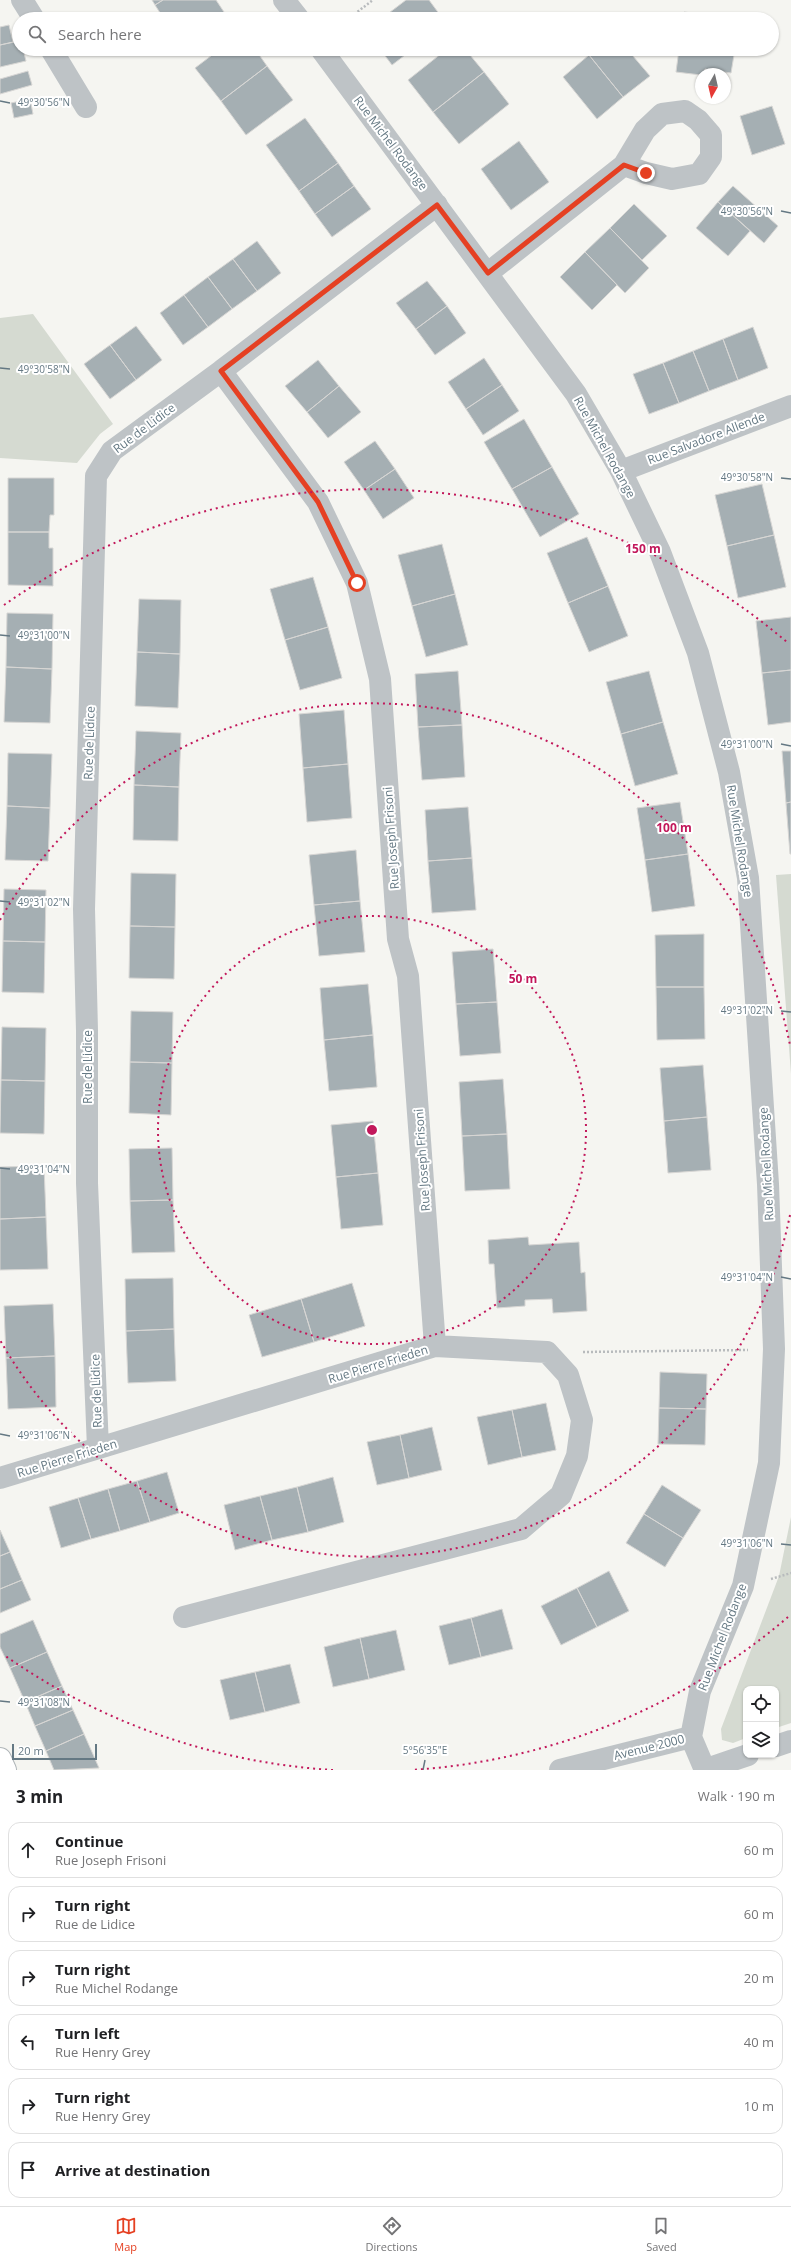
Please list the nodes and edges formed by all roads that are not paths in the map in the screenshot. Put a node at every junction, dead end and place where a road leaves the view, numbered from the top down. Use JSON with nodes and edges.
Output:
{"nodes":[{"id":1,"x":22,"y":0,"type":"edge"},
{"id":2,"x":284,"y":0,"type":"edge"},
{"id":3,"x":30,"y":12,"type":"edge"},
{"id":4,"x":293,"y":12,"type":"edge"},
{"id":5,"x":55,"y":56,"type":"edge"},
{"id":6,"x":326,"y":56,"type":"edge"},
{"id":7,"x":86,"y":107,"type":"dead end"},
{"id":8,"x":624,"y":165,"type":"dead end"},
{"id":9,"x":437,"y":205,"type":"junction"},
{"id":10,"x":488,"y":273,"type":"junction"},
{"id":11,"x":221,"y":371,"type":"junction"},
{"id":12,"x":791,"y":406,"type":"edge"},
{"id":13,"x":621,"y":471,"type":"junction"},
{"id":14,"x":435,"y":1346,"type":"junction"},
{"id":15,"x":98,"y":1448,"type":"junction"},
{"id":16,"x":0,"y":1478,"type":"edge"},
{"id":17,"x":184,"y":1617,"type":"dead end"},
{"id":18,"x":691,"y":1737,"type":"junction"},
{"id":19,"x":791,"y":1741,"type":"edge"},
{"id":20,"x":779,"y":1745,"type":"edge"},
{"id":21,"x":743,"y":1757,"type":"edge"},
{"id":22,"x":0,"y":1759,"type":"edge"},
{"id":23,"x":5,"y":1770,"type":"edge"},
{"id":24,"x":560,"y":1770,"type":"edge"},
{"id":25,"x":704,"y":1770,"type":"edge"}],
"edges":[{"from":1,"to":3,"type":"street"},
{"from":2,"to":4,"type":"street"},
{"from":5,"to":7,"type":"street"},
{"from":6,"to":9,"type":"street","name":"Rue Michel Rodange"},
{"from":8,"to":10,"type":"street"},
{"from":9,"to":10,"type":"street","name":"Rue Michel Rodange"},
{"from":9,"to":11,"type":"street","name":"Rue de Lidice"},
{"from":10,"to":13,"type":"street","name":"Rue Michel Rodange"},
{"from":11,"to":14,"type":"street","name":"Rue Joseph Frisoni"},
{"from":11,"to":15,"type":"street","name":"Rue de Lidice"},
{"from":12,"to":13,"type":"street","name":"Rue Salvadore Allende"},
{"from":13,"to":18,"type":"street","name":"Rue Michel Rodange"},
{"from":14,"to":15,"type":"street","name":"Rue Pierre Frieden"},
{"from":14,"to":17,"type":"street","name":"Rue Pierre Frieden"},
{"from":15,"to":16,"type":"street","name":"Rue Pierre Frieden"},
{"from":18,"to":24,"type":"street","name":"Avenue 2000"},
{"from":18,"to":25,"type":"street"},
{"from":19,"to":20,"type":"street"},
{"from":21,"to":25,"type":"street"},
{"from":22,"to":23,"type":"main road"}]}
